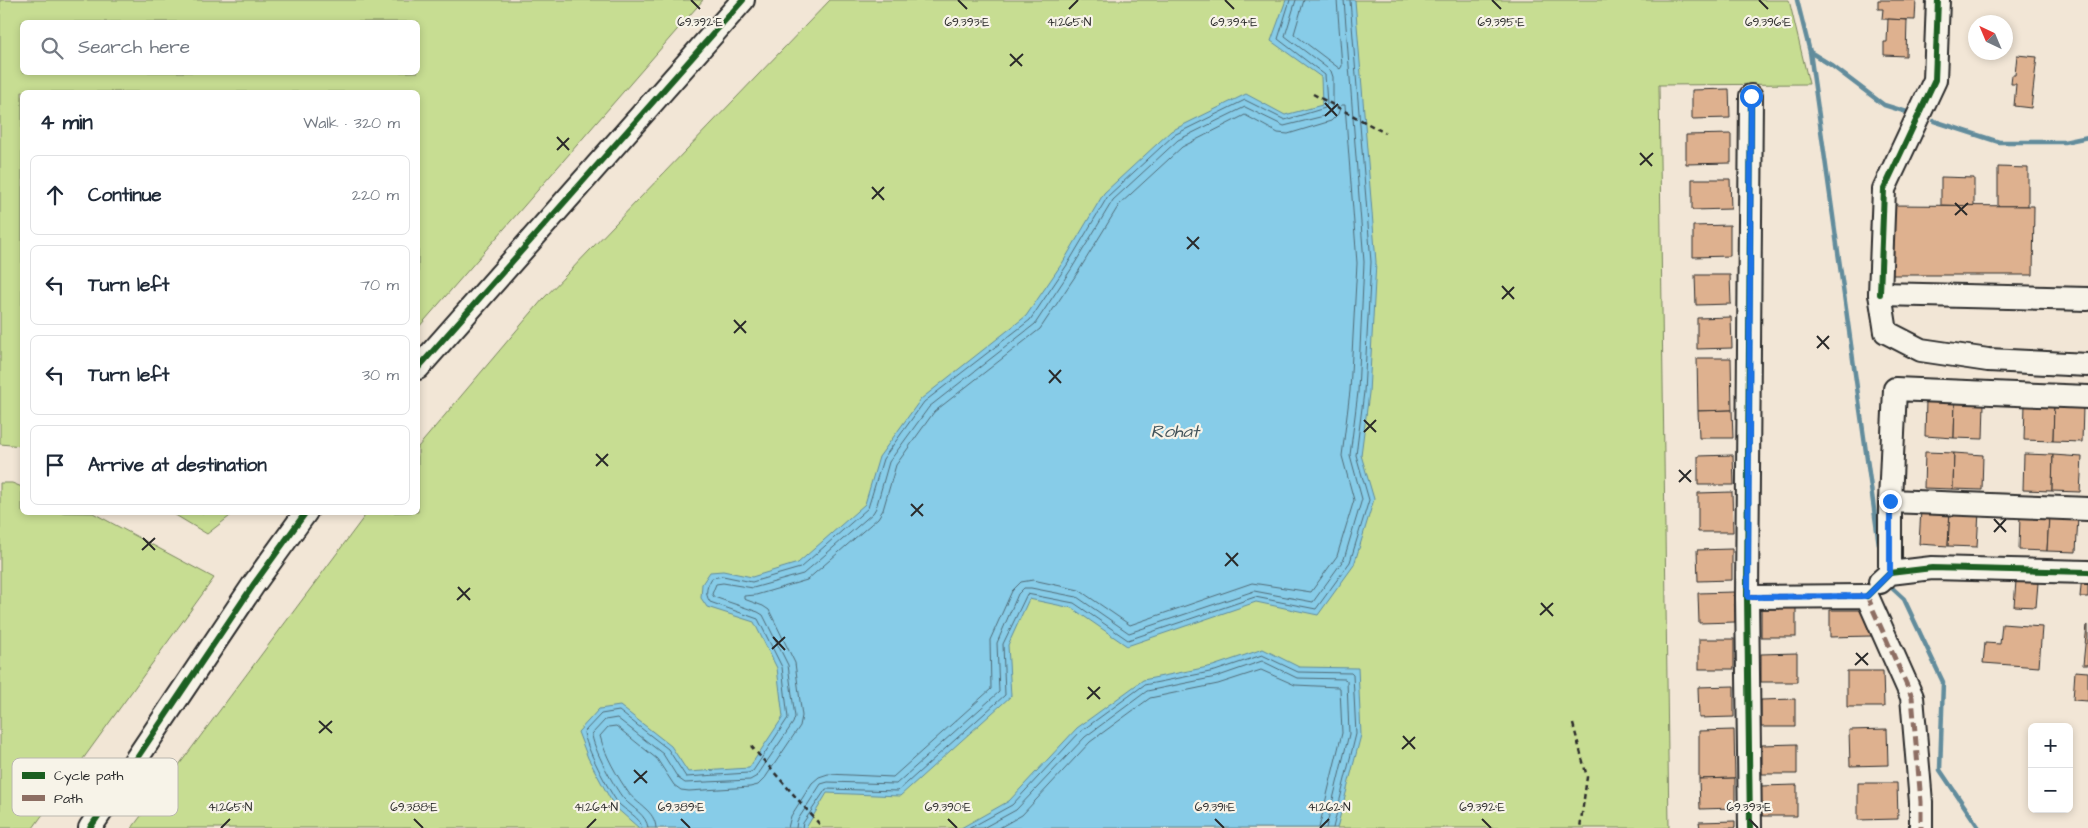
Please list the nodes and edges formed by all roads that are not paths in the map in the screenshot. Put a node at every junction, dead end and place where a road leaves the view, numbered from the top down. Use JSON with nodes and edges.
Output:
{"nodes":[{"id":1,"x":743,"y":0,"type":"edge"},
{"id":2,"x":1938,"y":0,"type":"edge"},
{"id":3,"x":1751,"y":96,"type":"dead end"},
{"id":4,"x":1880,"y":294,"type":"junction"},
{"id":5,"x":2088,"y":299,"type":"edge"},
{"id":6,"x":2088,"y":365,"type":"edge"},
{"id":7,"x":420,"y":366,"type":"edge"},
{"id":8,"x":2088,"y":397,"type":"edge"},
{"id":9,"x":1890,"y":501,"type":"junction"},
{"id":10,"x":2088,"y":509,"type":"edge"},
{"id":11,"x":304,"y":515,"type":"edge"},
{"id":12,"x":2088,"y":572,"type":"edge"},
{"id":13,"x":1890,"y":573,"type":"junction"},
{"id":14,"x":1867,"y":596,"type":"junction"},
{"id":15,"x":1748,"y":597,"type":"junction"},
{"id":16,"x":137,"y":758,"type":"edge"},
{"id":17,"x":98,"y":816,"type":"edge"},
{"id":18,"x":90,"y":828,"type":"edge"},
{"id":19,"x":1750,"y":828,"type":"edge"},
{"id":20,"x":1921,"y":828,"type":"edge"}],
"edges":[{"from":1,"to":7,"type":"street"},
{"from":2,"to":4,"type":"street"},
{"from":3,"to":15,"type":"street"},
{"from":4,"to":5,"type":"street"},
{"from":4,"to":6,"type":"street"},
{"from":8,"to":9,"type":"street"},
{"from":9,"to":10,"type":"street"},
{"from":9,"to":13,"type":"street"},
{"from":11,"to":16,"type":"street"},
{"from":12,"to":13,"type":"street"},
{"from":13,"to":14,"type":"street"},
{"from":14,"to":15,"type":"street"},
{"from":14,"to":20,"type":"street"},
{"from":15,"to":19,"type":"street"},
{"from":17,"to":18,"type":"street"}]}
